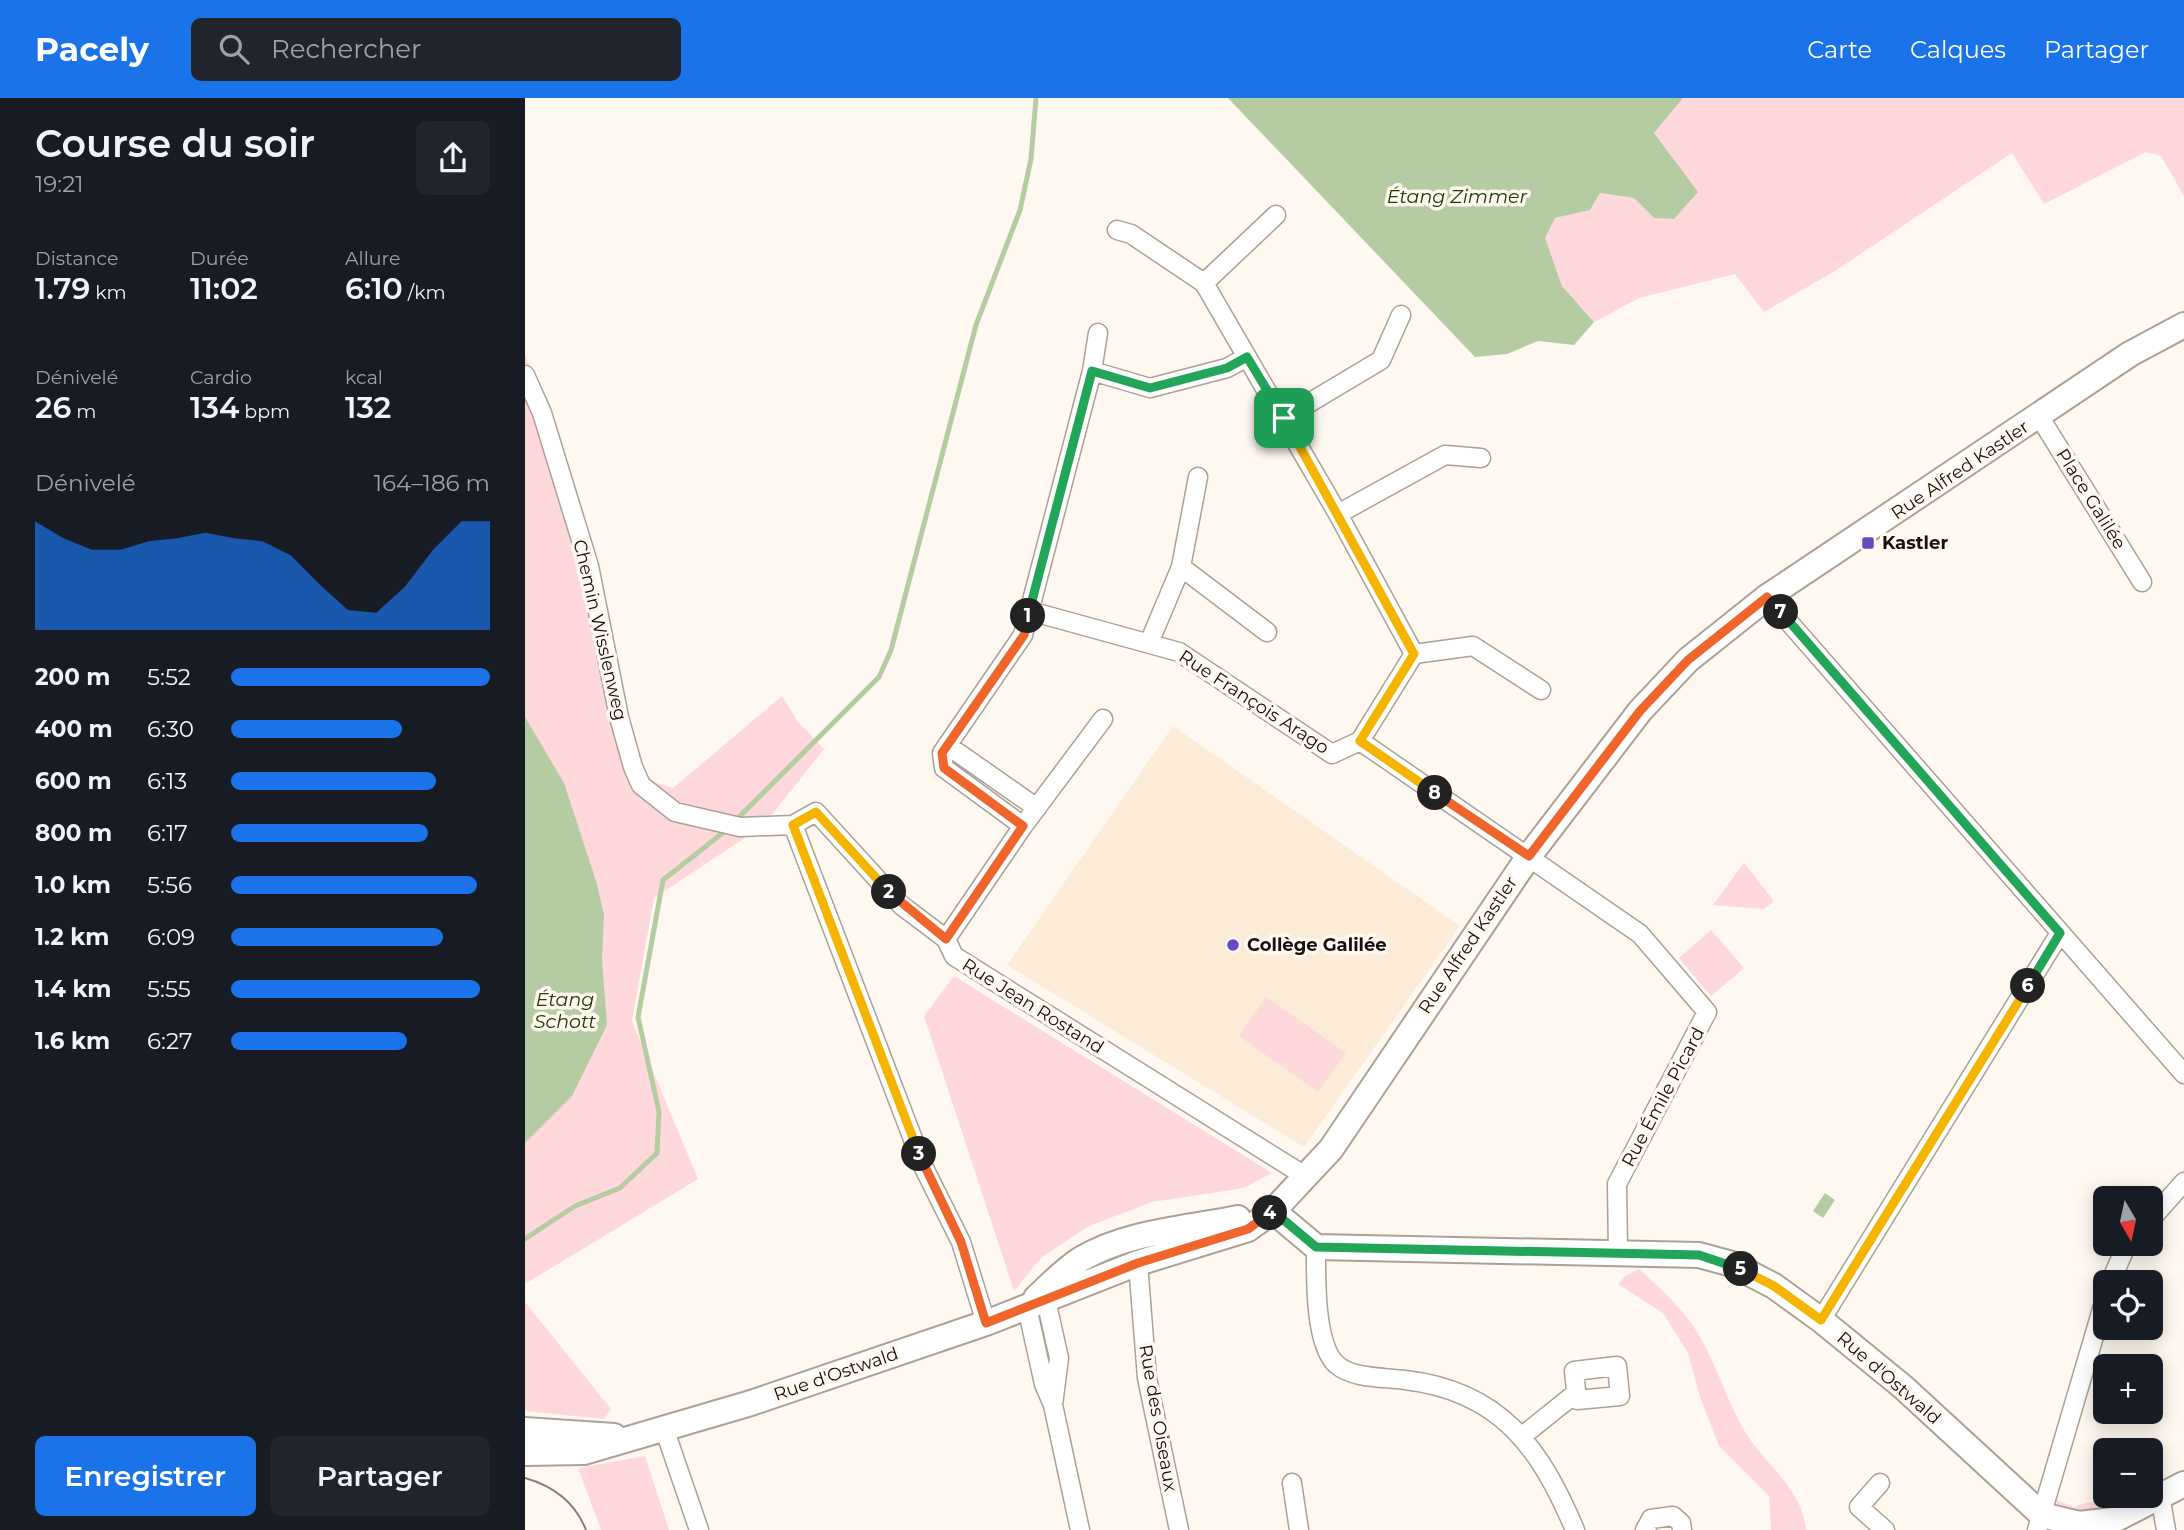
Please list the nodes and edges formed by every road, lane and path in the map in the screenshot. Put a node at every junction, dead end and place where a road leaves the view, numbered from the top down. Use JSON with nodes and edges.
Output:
{"nodes":[{"id":1,"x":1276,"y":215,"type":"dead end"},
{"id":2,"x":1117,"y":230,"type":"dead end"},
{"id":3,"x":1204,"y":284,"type":"junction"},
{"id":4,"x":1401,"y":315,"type":"dead end"},
{"id":5,"x":2184,"y":325,"type":"edge"},
{"id":6,"x":1098,"y":333,"type":"dead end"},
{"id":7,"x":1247,"y":357,"type":"junction"},
{"id":8,"x":1092,"y":371,"type":"junction"},
{"id":9,"x":525,"y":375,"type":"edge"},
{"id":10,"x":2039,"y":416,"type":"junction"},
{"id":11,"x":1284,"y":418,"type":"junction"},
{"id":12,"x":1481,"y":458,"type":"dead end"},
{"id":13,"x":1198,"y":477,"type":"dead end"},
{"id":14,"x":1338,"y":514,"type":"junction"},
{"id":15,"x":1181,"y":567,"type":"junction"},
{"id":16,"x":2142,"y":582,"type":"dead end"},
{"id":17,"x":1767,"y":597,"type":"junction"},
{"id":18,"x":1030,"y":611,"type":"junction"},
{"id":19,"x":1267,"y":632,"type":"dead end"},
{"id":20,"x":1149,"y":643,"type":"junction"},
{"id":21,"x":1414,"y":654,"type":"junction"},
{"id":22,"x":1541,"y":690,"type":"dead end"},
{"id":23,"x":1103,"y":719,"type":"dead end"},
{"id":24,"x":1360,"y":741,"type":"junction"},
{"id":25,"x":947,"y":745,"type":"junction"},
{"id":26,"x":1037,"y":808,"type":"junction"},
{"id":27,"x":793,"y":825,"type":"junction"},
{"id":28,"x":1023,"y":826,"type":"junction"},
{"id":29,"x":1529,"y":856,"type":"junction"},
{"id":30,"x":2060,"y":933,"type":"junction"},
{"id":31,"x":946,"y":939,"type":"junction"},
{"id":32,"x":2184,"y":1074,"type":"edge"},
{"id":33,"x":1305,"y":1176,"type":"junction"},
{"id":34,"x":2184,"y":1182,"type":"edge"},
{"id":35,"x":2163,"y":1206,"type":"edge"},
{"id":36,"x":1273,"y":1211,"type":"junction"},
{"id":37,"x":1316,"y":1247,"type":"junction"},
{"id":38,"x":1618,"y":1252,"type":"junction"},
{"id":39,"x":1138,"y":1263,"type":"junction"},
{"id":40,"x":1037,"y":1304,"type":"junction"},
{"id":41,"x":1821,"y":1320,"type":"junction"},
{"id":42,"x":986,"y":1323,"type":"junction"},
{"id":43,"x":2093,"y":1340,"type":"edge"},
{"id":44,"x":1576,"y":1393,"type":"dead end"},
{"id":45,"x":525,"y":1430,"type":"edge"},
{"id":46,"x":654,"y":1431,"type":"junction"},
{"id":47,"x":1521,"y":1437,"type":"junction"},
{"id":48,"x":525,"y":1453,"type":"edge"},
{"id":49,"x":1292,"y":1483,"type":"dead end"},
{"id":50,"x":1880,"y":1483,"type":"dead end"},
{"id":51,"x":2184,"y":1484,"type":"edge"},
{"id":52,"x":2163,"y":1494,"type":"edge"},
{"id":53,"x":2136,"y":1508,"type":"edge"},
{"id":54,"x":2162,"y":1508,"type":"edge"},
{"id":55,"x":2040,"y":1523,"type":"edge"},
{"id":56,"x":699,"y":1530,"type":"edge"},
{"id":57,"x":1080,"y":1530,"type":"edge"},
{"id":58,"x":1179,"y":1530,"type":"edge"},
{"id":59,"x":1299,"y":1530,"type":"edge"},
{"id":60,"x":1574,"y":1530,"type":"edge"},
{"id":61,"x":1645,"y":1530,"type":"edge"},
{"id":62,"x":1682,"y":1530,"type":"edge"},
{"id":63,"x":1885,"y":1530,"type":"edge"},
{"id":64,"x":2166,"y":1530,"type":"edge"}],
"edges":[{"from":1,"to":3,"type":"street"},
{"from":2,"to":3,"type":"street"},
{"from":3,"to":7,"type":"street"},
{"from":4,"to":11,"type":"street"},
{"from":5,"to":10,"type":"main road","name":"Rue Alfred Kastler"},
{"from":6,"to":8,"type":"street"},
{"from":7,"to":8,"type":"street"},
{"from":7,"to":11,"type":"street"},
{"from":8,"to":18,"type":"street"},
{"from":9,"to":27,"type":"street","name":"Chemin Wisslenweg"},
{"from":10,"to":16,"type":"street","name":"Place Galilée"},
{"from":10,"to":17,"type":"main road","name":"Rue Alfred Kastler"},
{"from":11,"to":14,"type":"street"},
{"from":12,"to":14,"type":"street"},
{"from":13,"to":15,"type":"street"},
{"from":14,"to":21,"type":"street"},
{"from":15,"to":19,"type":"street"},
{"from":15,"to":20,"type":"street"},
{"from":17,"to":29,"type":"main road","name":"Rue Alfred Kastler"},
{"from":17,"to":30,"type":"street"},
{"from":18,"to":20,"type":"street","name":"Rue François Arago"},
{"from":18,"to":25,"type":"street"},
{"from":20,"to":24,"type":"street","name":"Rue François Arago"},
{"from":21,"to":22,"type":"street"},
{"from":21,"to":24,"type":"street"},
{"from":23,"to":26,"type":"street"},
{"from":24,"to":29,"type":"street"},
{"from":25,"to":26,"type":"street"},
{"from":25,"to":28,"type":"street"},
{"from":26,"to":28,"type":"street"},
{"from":27,"to":31,"type":"street","name":"Rue Jean Rostand"},
{"from":27,"to":42,"type":"street"},
{"from":28,"to":31,"type":"street"},
{"from":29,"to":33,"type":"main road","name":"Rue Alfred Kastler"},
{"from":29,"to":38,"type":"street","name":"Rue Émile Picard"},
{"from":30,"to":32,"type":"street"},
{"from":30,"to":41,"type":"street"},
{"from":31,"to":33,"type":"street","name":"Rue Jean Rostand"},
{"from":33,"to":36,"type":"main road","name":"Rue Alfred Kastler"},
{"from":34,"to":35,"type":"street"},
{"from":36,"to":37,"type":"main road"},
{"from":36,"to":39,"type":"main road","name":"Rue d'Ostwald"},
{"from":36,"to":40,"type":"main road","name":"Rue d'Ostwald"},
{"from":37,"to":38,"type":"main road","name":"Rue d'Ostwald"},
{"from":37,"to":47,"type":"street"},
{"from":38,"to":41,"type":"main road","name":"Rue d'Ostwald"},
{"from":39,"to":40,"type":"main road","name":"Rue d'Ostwald"},
{"from":39,"to":58,"type":"street","name":"Rue des Oiseaux"},
{"from":40,"to":42,"type":"main road","name":"Rue d'Ostwald"},
{"from":40,"to":57,"type":"street"},
{"from":41,"to":55,"type":"main road","name":"Rue d'Ostwald"},
{"from":42,"to":46,"type":"main road","name":"Rue d'Ostwald"},
{"from":43,"to":55,"type":"street"},
{"from":44,"to":47,"type":"street"},
{"from":45,"to":46,"type":"main road","name":"Rue d'Ostwald"},
{"from":46,"to":48,"type":"main road","name":"Rue d'Ostwald"},
{"from":46,"to":56,"type":"street"},
{"from":47,"to":60,"type":"street"},
{"from":49,"to":59,"type":"street"},
{"from":50,"to":63,"type":"street"},
{"from":51,"to":52,"type":"main road"},
{"from":53,"to":55,"type":"main road"},
{"from":54,"to":64,"type":"street"},
{"from":61,"to":62,"type":"street"}]}
